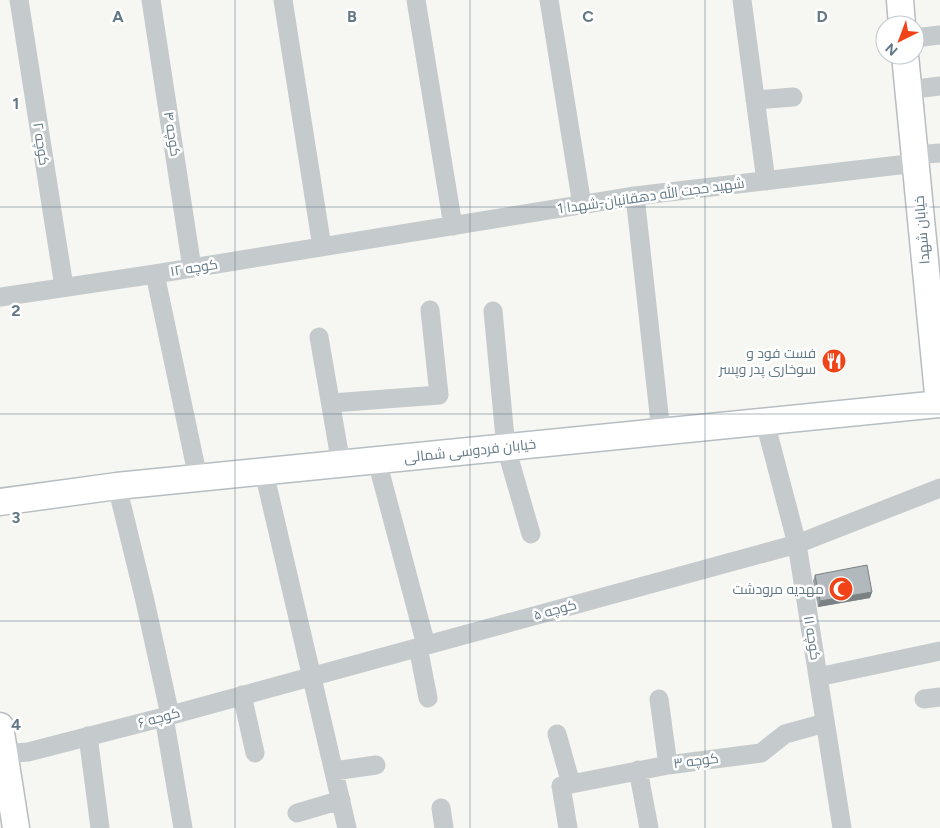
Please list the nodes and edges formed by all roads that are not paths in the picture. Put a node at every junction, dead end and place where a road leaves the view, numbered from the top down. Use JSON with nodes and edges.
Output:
{"nodes":[{"id":1,"x":19,"y":0,"type":"edge"},
{"id":2,"x":151,"y":0,"type":"edge"},
{"id":3,"x":283,"y":0,"type":"edge"},
{"id":4,"x":416,"y":0,"type":"edge"},
{"id":5,"x":549,"y":0,"type":"edge"},
{"id":6,"x":742,"y":0,"type":"edge"},
{"id":7,"x":900,"y":0,"type":"edge"},
{"id":8,"x":901,"y":15,"type":"edge"},
{"id":9,"x":940,"y":35,"type":"edge"},
{"id":10,"x":925,"y":37,"type":"edge"},
{"id":11,"x":906,"y":65,"type":"edge"},
{"id":12,"x":940,"y":86,"type":"edge"},
{"id":13,"x":908,"y":90,"type":"junction"},
{"id":14,"x":793,"y":97,"type":"dead end"},
{"id":15,"x":755,"y":100,"type":"junction"},
{"id":16,"x":923,"y":157,"type":"edge"},
{"id":17,"x":766,"y":181,"type":"junction"},
{"id":18,"x":635,"y":196,"type":"junction"},
{"id":19,"x":582,"y":205,"type":"junction"},
{"id":20,"x":452,"y":226,"type":"junction"},
{"id":21,"x":387,"y":236,"type":"joint"},
{"id":22,"x":322,"y":247,"type":"junction"},
{"id":23,"x":932,"y":247,"type":"edge"},
{"id":24,"x":192,"y":268,"type":"junction"},
{"id":25,"x":155,"y":274,"type":"junction"},
{"id":26,"x":64,"y":287,"type":"junction"},
{"id":27,"x":0,"y":297,"type":"edge"},
{"id":28,"x":935,"y":306,"type":"edge"},
{"id":29,"x":430,"y":310,"type":"dead end"},
{"id":30,"x":493,"y":311,"type":"dead end"},
{"id":31,"x":319,"y":337,"type":"dead end"},
{"id":32,"x":332,"y":404,"type":"junction"},
{"id":33,"x":940,"y":404,"type":"edge"},
{"id":34,"x":940,"y":414,"type":"edge"},
{"id":35,"x":765,"y":422,"type":"junction"},
{"id":36,"x":661,"y":432,"type":"junction"},
{"id":37,"x":506,"y":448,"type":"junction"},
{"id":38,"x":377,"y":460,"type":"junction"},
{"id":39,"x":341,"y":464,"type":"junction"},
{"id":40,"x":264,"y":472,"type":"junction"},
{"id":41,"x":198,"y":478,"type":"junction"},
{"id":42,"x":117,"y":486,"type":"junction"},
{"id":43,"x":940,"y":488,"type":"edge"},
{"id":44,"x":0,"y":502,"type":"edge"},
{"id":45,"x":531,"y":534,"type":"dead end"},
{"id":46,"x":797,"y":544,"type":"junction"},
{"id":47,"x":422,"y":646,"type":"junction"},
{"id":48,"x":940,"y":652,"type":"edge"},
{"id":49,"x":313,"y":676,"type":"junction"},
{"id":50,"x":818,"y":678,"type":"junction"},
{"id":51,"x":242,"y":695,"type":"junction"},
{"id":52,"x":428,"y":698,"type":"dead end"},
{"id":53,"x":659,"y":699,"type":"dead end"},
{"id":54,"x":167,"y":716,"type":"junction"},
{"id":55,"x":825,"y":723,"type":"junction"},
{"id":56,"x":0,"y":726,"type":"edge"},
{"id":57,"x":558,"y":734,"type":"dead end"},
{"id":58,"x":88,"y":736,"type":"junction"},
{"id":59,"x":2,"y":754,"type":"edge"},
{"id":60,"x":256,"y":754,"type":"dead end"},
{"id":61,"x":376,"y":765,"type":"dead end"},
{"id":62,"x":668,"y":765,"type":"junction"},
{"id":63,"x":638,"y":770,"type":"junction"},
{"id":64,"x":334,"y":771,"type":"junction"},
{"id":65,"x":566,"y":785,"type":"junction"},
{"id":66,"x":341,"y":800,"type":"junction"},
{"id":67,"x":441,"y":808,"type":"dead end"},
{"id":68,"x":297,"y":814,"type":"dead end"},
{"id":69,"x":16,"y":828,"type":"edge"},
{"id":70,"x":100,"y":828,"type":"edge"},
{"id":71,"x":183,"y":828,"type":"edge"},
{"id":72,"x":347,"y":828,"type":"edge"},
{"id":73,"x":444,"y":828,"type":"edge"},
{"id":74,"x":568,"y":828,"type":"edge"},
{"id":75,"x":649,"y":828,"type":"edge"},
{"id":76,"x":842,"y":828,"type":"edge"}],
"edges":[{"from":1,"to":26,"type":"street","name":"کوچه ۲"},
{"from":2,"to":24,"type":"street","name":"کوچه ۴"},
{"from":3,"to":22,"type":"street"},
{"from":4,"to":20,"type":"street"},
{"from":5,"to":19,"type":"street"},
{"from":6,"to":15,"type":"street"},
{"from":7,"to":8,"type":"street"},
{"from":9,"to":10,"type":"street"},
{"from":11,"to":13,"type":"street","name":"خیابان شهدا"},
{"from":12,"to":13,"type":"street"},
{"from":13,"to":16,"type":"street","name":"خیابان شهدا"},
{"from":14,"to":15,"type":"street"},
{"from":15,"to":17,"type":"street"},
{"from":16,"to":17,"type":"street","name":"شهید حجت الله دهقانیان-شهدا 1"},
{"from":16,"to":23,"type":"street","name":"خیابان شهدا"},
{"from":17,"to":18,"type":"street","name":"شهید حجت الله دهقانیان-شهدا 1"},
{"from":18,"to":19,"type":"street","name":"شهید حجت الله دهقانیان-شهدا 1"},
{"from":18,"to":36,"type":"street"},
{"from":19,"to":20,"type":"street","name":"شهید حجت الله دهقانیان-شهدا 1"},
{"from":20,"to":21,"type":"street","name":"شهید حجت الله دهقانیان-شهدا 1"},
{"from":21,"to":22,"type":"street","name":"کوچه ۱۲"},
{"from":22,"to":24,"type":"street","name":"کوچه ۱۲"},
{"from":23,"to":28,"type":"street","name":"خیابان شهدا"},
{"from":24,"to":25,"type":"street","name":"کوچه ۱۲"},
{"from":25,"to":26,"type":"street","name":"کوچه ۱۲"},
{"from":25,"to":41,"type":"street"},
{"from":26,"to":27,"type":"street","name":"کوچه ۱۲"},
{"from":28,"to":33,"type":"street","name":"خیابان شهدا"},
{"from":29,"to":32,"type":"street"},
{"from":30,"to":37,"type":"street"},
{"from":31,"to":32,"type":"street"},
{"from":32,"to":39,"type":"street"},
{"from":33,"to":34,"type":"street"},
{"from":33,"to":35,"type":"street","name":"خیابان فردوسی شمالی"},
{"from":35,"to":36,"type":"street","name":"خیابان فردوسی شمالی"},
{"from":35,"to":46,"type":"street","name":"کوچه ۱۱"},
{"from":36,"to":37,"type":"street","name":"خیابان فردوسی شمالی"},
{"from":37,"to":38,"type":"street","name":"خیابان فردوسی شمالی"},
{"from":37,"to":45,"type":"street"},
{"from":38,"to":39,"type":"street","name":"خیابان فردوسی شمالی"},
{"from":38,"to":47,"type":"street"},
{"from":39,"to":40,"type":"street","name":"خیابان فردوسی شمالی"},
{"from":40,"to":41,"type":"street","name":"خیابان فردوسی شمالی"},
{"from":40,"to":49,"type":"street"},
{"from":41,"to":42,"type":"street","name":"خیابان فردوسی شمالی"},
{"from":42,"to":44,"type":"street","name":"خیابان فردوسی شمالی"},
{"from":42,"to":54,"type":"street"},
{"from":43,"to":46,"type":"street","name":"کوچه ۵"},
{"from":46,"to":47,"type":"street","name":"کوچه ۵"},
{"from":46,"to":50,"type":"street","name":"کوچه ۱۱"},
{"from":47,"to":49,"type":"street","name":"کوچه ۵"},
{"from":47,"to":52,"type":"street"},
{"from":48,"to":50,"type":"street"},
{"from":49,"to":51,"type":"street","name":"کوچه ۶"},
{"from":49,"to":64,"type":"street"},
{"from":50,"to":55,"type":"street","name":"کوچه ۱۱"},
{"from":51,"to":54,"type":"street","name":"کوچه ۶"},
{"from":51,"to":60,"type":"street"},
{"from":53,"to":62,"type":"street"},
{"from":54,"to":58,"type":"street","name":"کوچه ۶"},
{"from":54,"to":71,"type":"street"},
{"from":55,"to":62,"type":"street","name":"کوچه ۳"},
{"from":55,"to":76,"type":"street","name":"کوچه ۱۱"},
{"from":56,"to":59,"type":"street"},
{"from":57,"to":65,"type":"street"},
{"from":58,"to":59,"type":"street","name":"کوچه ۶"},
{"from":58,"to":70,"type":"street"},
{"from":59,"to":69,"type":"street"},
{"from":61,"to":64,"type":"street"},
{"from":62,"to":63,"type":"street","name":"کوچه ۳"},
{"from":63,"to":65,"type":"street","name":"کوچه ۳"},
{"from":63,"to":75,"type":"street"},
{"from":64,"to":66,"type":"street"},
{"from":65,"to":74,"type":"street"},
{"from":66,"to":68,"type":"street"},
{"from":66,"to":72,"type":"street"},
{"from":67,"to":73,"type":"street"}]}
